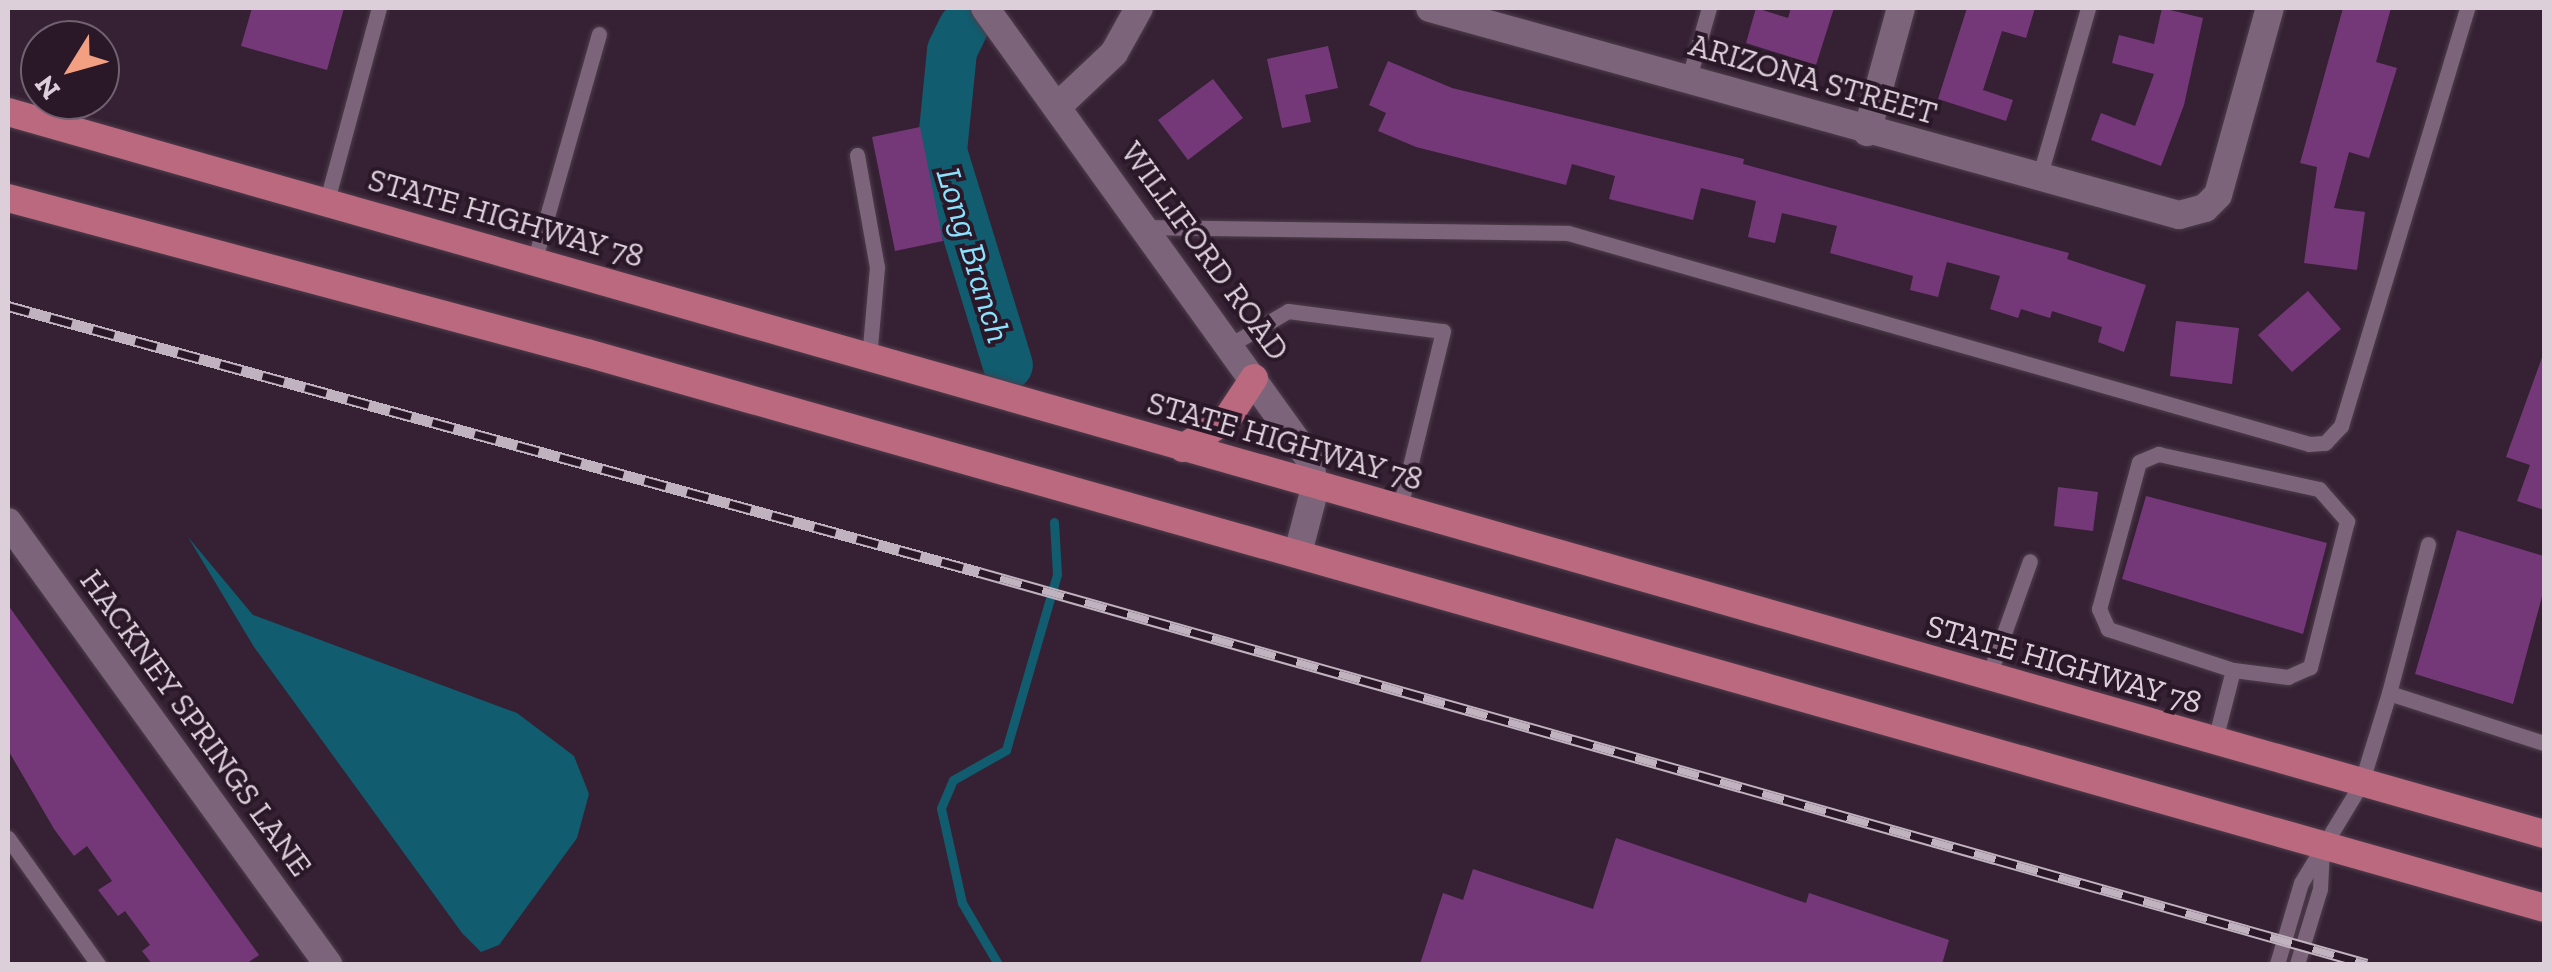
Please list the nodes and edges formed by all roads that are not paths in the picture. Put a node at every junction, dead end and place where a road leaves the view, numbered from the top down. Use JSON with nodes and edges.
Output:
{"nodes":[{"id":1,"x":380,"y":8,"type":"edge"},
{"id":2,"x":985,"y":8,"type":"edge"},
{"id":3,"x":1139,"y":8,"type":"edge"},
{"id":4,"x":1430,"y":8,"type":"edge"},
{"id":5,"x":1709,"y":8,"type":"edge"},
{"id":6,"x":1902,"y":8,"type":"edge"},
{"id":7,"x":2088,"y":8,"type":"edge"},
{"id":8,"x":2270,"y":8,"type":"edge"},
{"id":9,"x":2466,"y":8,"type":"edge"},
{"id":10,"x":1517,"y":19,"type":"edge"},
{"id":11,"x":598,"y":34,"type":"dead end"},
{"id":12,"x":1688,"y":81,"type":"junction"},
{"id":13,"x":1058,"y":106,"type":"junction"},
{"id":14,"x":8,"y":112,"type":"edge"},
{"id":15,"x":1867,"y":132,"type":"junction"},
{"id":16,"x":857,"y":155,"type":"dead end"},
{"id":17,"x":2039,"y":178,"type":"junction"},
{"id":18,"x":8,"y":198,"type":"edge"},
{"id":19,"x":326,"y":204,"type":"junction"},
{"id":20,"x":1146,"y":227,"type":"junction"},
{"id":21,"x":534,"y":262,"type":"junction"},
{"id":22,"x":1230,"y":344,"type":"junction"},
{"id":23,"x":869,"y":358,"type":"junction"},
{"id":24,"x":1254,"y":378,"type":"junction"},
{"id":25,"x":1183,"y":448,"type":"junction"},
{"id":26,"x":1315,"y":488,"type":"junction"},
{"id":27,"x":1398,"y":511,"type":"junction"},
{"id":28,"x":8,"y":522,"type":"edge"},
{"id":29,"x":2428,"y":544,"type":"dead end"},
{"id":30,"x":1298,"y":553,"type":"junction"},
{"id":31,"x":2030,"y":561,"type":"dead end"},
{"id":32,"x":2233,"y":670,"type":"junction"},
{"id":33,"x":1988,"y":678,"type":"junction"},
{"id":34,"x":2389,"y":693,"type":"junction"},
{"id":35,"x":2544,"y":743,"type":"edge"},
{"id":36,"x":2214,"y":744,"type":"junction"},
{"id":37,"x":2361,"y":784,"type":"junction"},
{"id":38,"x":2544,"y":834,"type":"edge"},
{"id":39,"x":8,"y":838,"type":"edge"},
{"id":40,"x":2322,"y":844,"type":"junction"},
{"id":41,"x":2544,"y":908,"type":"edge"},
{"id":42,"x":98,"y":964,"type":"edge"},
{"id":43,"x":328,"y":964,"type":"edge"},
{"id":44,"x":2277,"y":964,"type":"edge"},
{"id":45,"x":2297,"y":964,"type":"edge"}],
"edges":[{"from":1,"to":19,"type":"lane"},
{"from":2,"to":13,"type":"street","name":"WILLIFORD ROAD"},
{"from":3,"to":13,"type":"street"},
{"from":4,"to":10,"type":"street","name":"ARIZONA STREET"},
{"from":5,"to":12,"type":"lane"},
{"from":6,"to":15,"type":"street"},
{"from":7,"to":17,"type":"lane"},
{"from":8,"to":17,"type":"street","name":"ARIZONA STREET"},
{"from":9,"to":20,"type":"lane"},
{"from":10,"to":12,"type":"street","name":"ARIZONA STREET"},
{"from":11,"to":21,"type":"lane"},
{"from":12,"to":15,"type":"street","name":"ARIZONA STREET"},
{"from":13,"to":20,"type":"street","name":"WILLIFORD ROAD"},
{"from":14,"to":19,"type":"main road","name":"STATE HIGHWAY 78"},
{"from":15,"to":17,"type":"street","name":"ARIZONA STREET"},
{"from":16,"to":23,"type":"lane"},
{"from":18,"to":30,"type":"main road"},
{"from":19,"to":21,"type":"main road","name":"STATE HIGHWAY 78"},
{"from":20,"to":22,"type":"street","name":"WILLIFORD ROAD"},
{"from":21,"to":23,"type":"main road","name":"STATE HIGHWAY 78"},
{"from":22,"to":24,"type":"street","name":"WILLIFORD ROAD"},
{"from":22,"to":27,"type":"lane"},
{"from":23,"to":25,"type":"main road","name":"STATE HIGHWAY 78"},
{"from":24,"to":25,"type":"main road"},
{"from":24,"to":26,"type":"street","name":"WILLIFORD ROAD"},
{"from":25,"to":26,"type":"main road","name":"STATE HIGHWAY 78"},
{"from":26,"to":27,"type":"main road","name":"STATE HIGHWAY 78"},
{"from":26,"to":30,"type":"street"},
{"from":27,"to":33,"type":"main road","name":"STATE HIGHWAY 78"},
{"from":28,"to":43,"type":"street","name":"HACKNEY SPRINGS LANE"},
{"from":29,"to":34,"type":"lane"},
{"from":30,"to":40,"type":"main road"},
{"from":31,"to":33,"type":"lane"},
{"from":32,"to":32,"type":"lane"},
{"from":32,"to":36,"type":"lane"},
{"from":33,"to":36,"type":"main road","name":"STATE HIGHWAY 78"},
{"from":34,"to":35,"type":"lane"},
{"from":34,"to":37,"type":"lane"},
{"from":36,"to":37,"type":"main road","name":"STATE HIGHWAY 78"},
{"from":37,"to":38,"type":"main road","name":"STATE HIGHWAY 78"},
{"from":37,"to":40,"type":"lane"},
{"from":39,"to":42,"type":"lane"},
{"from":40,"to":41,"type":"main road"},
{"from":40,"to":44,"type":"lane"},
{"from":40,"to":45,"type":"lane"}]}
